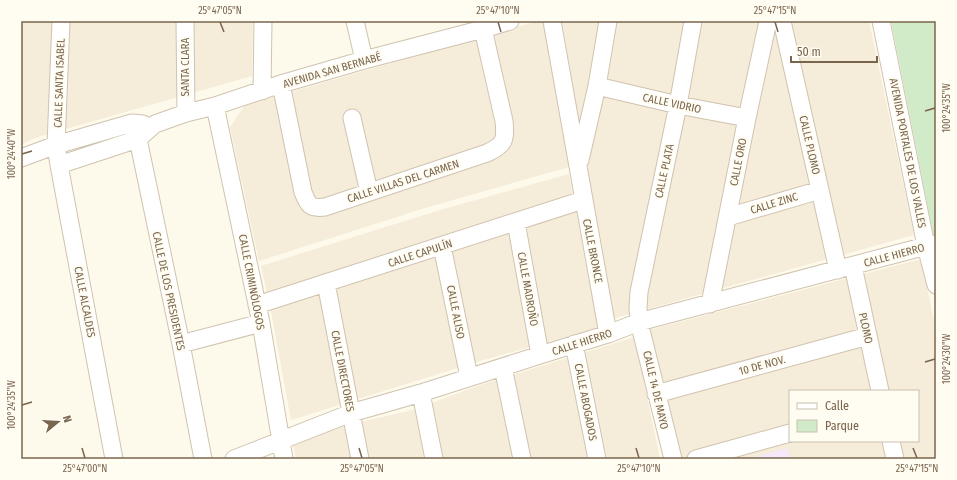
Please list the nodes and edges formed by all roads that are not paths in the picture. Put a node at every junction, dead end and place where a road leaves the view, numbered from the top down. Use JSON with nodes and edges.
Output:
{"nodes":[{"id":1,"x":61,"y":21,"type":"edge"},
{"id":2,"x":185,"y":21,"type":"edge"},
{"id":3,"x":263,"y":21,"type":"edge"},
{"id":4,"x":355,"y":21,"type":"edge"},
{"id":5,"x":510,"y":21,"type":"edge"},
{"id":6,"x":552,"y":21,"type":"edge"},
{"id":7,"x":608,"y":21,"type":"edge"},
{"id":8,"x":693,"y":21,"type":"edge"},
{"id":9,"x":768,"y":21,"type":"edge"},
{"id":10,"x":782,"y":21,"type":"edge"},
{"id":11,"x":881,"y":21,"type":"edge"},
{"id":12,"x":483,"y":29,"type":"junction"},
{"id":13,"x":364,"y":60,"type":"junction"},
{"id":14,"x":281,"y":84,"type":"junction"},
{"id":15,"x":598,"y":86,"type":"junction"},
{"id":16,"x":262,"y":91,"type":"junction"},
{"id":17,"x":678,"y":105,"type":"junction"},
{"id":18,"x":215,"y":106,"type":"junction"},
{"id":19,"x":186,"y":113,"type":"junction"},
{"id":20,"x":352,"y":118,"type":"dead end"},
{"id":21,"x":746,"y":118,"type":"junction"},
{"id":22,"x":135,"y":131,"type":"junction"},
{"id":23,"x":56,"y":145,"type":"junction"},
{"id":24,"x":21,"y":158,"type":"edge"},
{"id":25,"x":59,"y":165,"type":"junction"},
{"id":26,"x":578,"y":168,"type":"junction"},
{"id":27,"x":820,"y":190,"type":"junction"},
{"id":28,"x":369,"y":192,"type":"junction"},
{"id":29,"x":583,"y":200,"type":"junction"},
{"id":30,"x":728,"y":217,"type":"junction"},
{"id":31,"x":516,"y":222,"type":"junction"},
{"id":32,"x":931,"y":245,"type":"edge"},
{"id":33,"x":442,"y":246,"type":"junction"},
{"id":34,"x":845,"y":268,"type":"junction"},
{"id":35,"x":326,"y":283,"type":"junction"},
{"id":36,"x":936,"y":285,"type":"edge"},
{"id":37,"x":710,"y":304,"type":"junction"},
{"id":38,"x":257,"y":305,"type":"junction"},
{"id":39,"x":639,"y":322,"type":"junction"},
{"id":40,"x":261,"y":323,"type":"junction"},
{"id":41,"x":608,"y":334,"type":"junction"},
{"id":42,"x":868,"y":336,"type":"junction"},
{"id":43,"x":181,"y":344,"type":"junction"},
{"id":44,"x":574,"y":344,"type":"junction"},
{"id":45,"x":540,"y":355,"type":"junction"},
{"id":46,"x":504,"y":367,"type":"junction"},
{"id":47,"x":469,"y":377,"type":"junction"},
{"id":48,"x":880,"y":390,"type":"edge"},
{"id":49,"x":421,"y":393,"type":"junction"},
{"id":50,"x":656,"y":394,"type":"junction"},
{"id":51,"x":351,"y":413,"type":"junction"},
{"id":52,"x":789,"y":432,"type":"edge"},
{"id":53,"x":281,"y":441,"type":"junction"},
{"id":54,"x":891,"y":442,"type":"edge"},
{"id":55,"x":114,"y":459,"type":"edge"},
{"id":56,"x":203,"y":459,"type":"edge"},
{"id":57,"x":234,"y":459,"type":"edge"},
{"id":58,"x":284,"y":459,"type":"edge"},
{"id":59,"x":360,"y":459,"type":"edge"},
{"id":60,"x":434,"y":459,"type":"edge"},
{"id":61,"x":522,"y":459,"type":"edge"},
{"id":62,"x":597,"y":459,"type":"edge"},
{"id":63,"x":673,"y":459,"type":"edge"},
{"id":64,"x":696,"y":459,"type":"edge"},
{"id":65,"x":895,"y":459,"type":"edge"}],
"edges":[{"from":1,"to":23,"type":"street","name":"CALLE SANTA ISABEL"},
{"from":2,"to":19,"type":"street","name":"SANTA CLARA"},
{"from":3,"to":16,"type":"street"},
{"from":4,"to":13,"type":"street"},
{"from":5,"to":12,"type":"street","name":"AVENIDA SAN BERNABÉ"},
{"from":6,"to":26,"type":"street","name":"CALLE BRONCE"},
{"from":7,"to":15,"type":"street","name":"CALLE BRONCE"},
{"from":8,"to":17,"type":"street","name":"CALLE PLATA"},
{"from":9,"to":21,"type":"street","name":"CALLE ORO"},
{"from":10,"to":27,"type":"street","name":"CALLE PLOMO"},
{"from":11,"to":32,"type":"street","name":"AVENIDA PORTALES DE LOS VALLES"},
{"from":12,"to":13,"type":"street","name":"AVENIDA SAN BERNABÉ"},
{"from":12,"to":28,"type":"street","name":"CALLE VILLAS DEL CARMEN"},
{"from":13,"to":14,"type":"street","name":"AVENIDA SAN BERNABÉ"},
{"from":14,"to":16,"type":"street","name":"AVENIDA SAN BERNABÉ"},
{"from":14,"to":28,"type":"street","name":"CALLE VILLAS DEL CARMEN"},
{"from":15,"to":17,"type":"street","name":"CALLE VIDRIO"},
{"from":15,"to":26,"type":"street","name":"CALLE BRONCE"},
{"from":16,"to":18,"type":"street","name":"AVENIDA SAN BERNABÉ"},
{"from":17,"to":21,"type":"street","name":"CALLE VIDRIO"},
{"from":17,"to":39,"type":"street","name":"CALLE PLATA"},
{"from":18,"to":19,"type":"street","name":"AVENIDA SAN BERNABÉ"},
{"from":18,"to":38,"type":"street","name":"CALLE CRIMINÓLOGOS"},
{"from":19,"to":22,"type":"street","name":"AVENIDA SAN BERNABÉ"},
{"from":20,"to":28,"type":"street"},
{"from":21,"to":30,"type":"street","name":"CALLE ORO"},
{"from":22,"to":23,"type":"street","name":"AVENIDA SAN BERNABÉ"},
{"from":22,"to":25,"type":"street","name":"AVENIDA SAN BERNABÉ"},
{"from":22,"to":43,"type":"street","name":"CALLE DE LOS PRESIDENTES"},
{"from":23,"to":24,"type":"street","name":"AVENIDA SAN BERNABÉ"},
{"from":23,"to":25,"type":"street","name":"CALLE ALCALDES"},
{"from":25,"to":55,"type":"street","name":"CALLE ALCALDES"},
{"from":26,"to":29,"type":"street","name":"CALLE BRONCE"},
{"from":27,"to":30,"type":"street","name":"CALLE ZINC"},
{"from":27,"to":34,"type":"street","name":"CALLE PLOMO"},
{"from":29,"to":31,"type":"street","name":"CALLE CAPULÍN"},
{"from":29,"to":41,"type":"street","name":"CALLE BRONCE"},
{"from":30,"to":37,"type":"street","name":"CALLE ORO"},
{"from":31,"to":33,"type":"street","name":"CALLE CAPULÍN"},
{"from":31,"to":45,"type":"street","name":"CALLE MADROÑO"},
{"from":32,"to":34,"type":"street","name":"CALLE HIERRO"},
{"from":32,"to":36,"type":"street","name":"AVENIDA PORTALES DE LOS VALLES"},
{"from":33,"to":35,"type":"street","name":"CALLE CAPULÍN"},
{"from":33,"to":47,"type":"street","name":"CALLE ALISO"},
{"from":34,"to":37,"type":"street","name":"CALLE HIERRO"},
{"from":34,"to":42,"type":"street","name":"PLOMO"},
{"from":35,"to":38,"type":"street","name":"CALLE CAPULÍN"},
{"from":35,"to":51,"type":"street","name":"CALLE DIRECTORES"},
{"from":37,"to":39,"type":"street","name":"CALLE HIERRO"},
{"from":38,"to":40,"type":"street","name":"CALLE CRIMINÓLOGOS"},
{"from":39,"to":41,"type":"street","name":"CALLE HIERRO"},
{"from":39,"to":50,"type":"street","name":"CALLE 14 DE MAYO"},
{"from":40,"to":43,"type":"street"},
{"from":40,"to":53,"type":"street","name":"CALLE CRIMINÓLOGOS"},
{"from":41,"to":44,"type":"street","name":"CALLE HIERRO"},
{"from":42,"to":48,"type":"street","name":"PLOMO"},
{"from":42,"to":50,"type":"street","name":"10 DE NOV."},
{"from":43,"to":56,"type":"street","name":"CALLE DE LOS PRESIDENTES"},
{"from":44,"to":45,"type":"street","name":"CALLE HIERRO"},
{"from":44,"to":62,"type":"street","name":"CALLE ABOGADOS"},
{"from":45,"to":46,"type":"street","name":"CALLE HIERRO"},
{"from":46,"to":47,"type":"street","name":"CALLE HIERRO"},
{"from":46,"to":61,"type":"street"},
{"from":47,"to":49,"type":"street","name":"CALLE HIERRO"},
{"from":49,"to":51,"type":"street","name":"CALLE HIERRO"},
{"from":49,"to":60,"type":"street"},
{"from":50,"to":63,"type":"street","name":"CALLE 14 DE MAYO"},
{"from":51,"to":53,"type":"street","name":"CALLE HIERRO"},
{"from":51,"to":59,"type":"street","name":"CALLE DIRECTORES"},
{"from":52,"to":64,"type":"street"},
{"from":53,"to":57,"type":"street","name":"CALLE HIERRO"},
{"from":53,"to":58,"type":"street","name":"CALLE CRIMINÓLOGOS"},
{"from":54,"to":65,"type":"street"}]}
